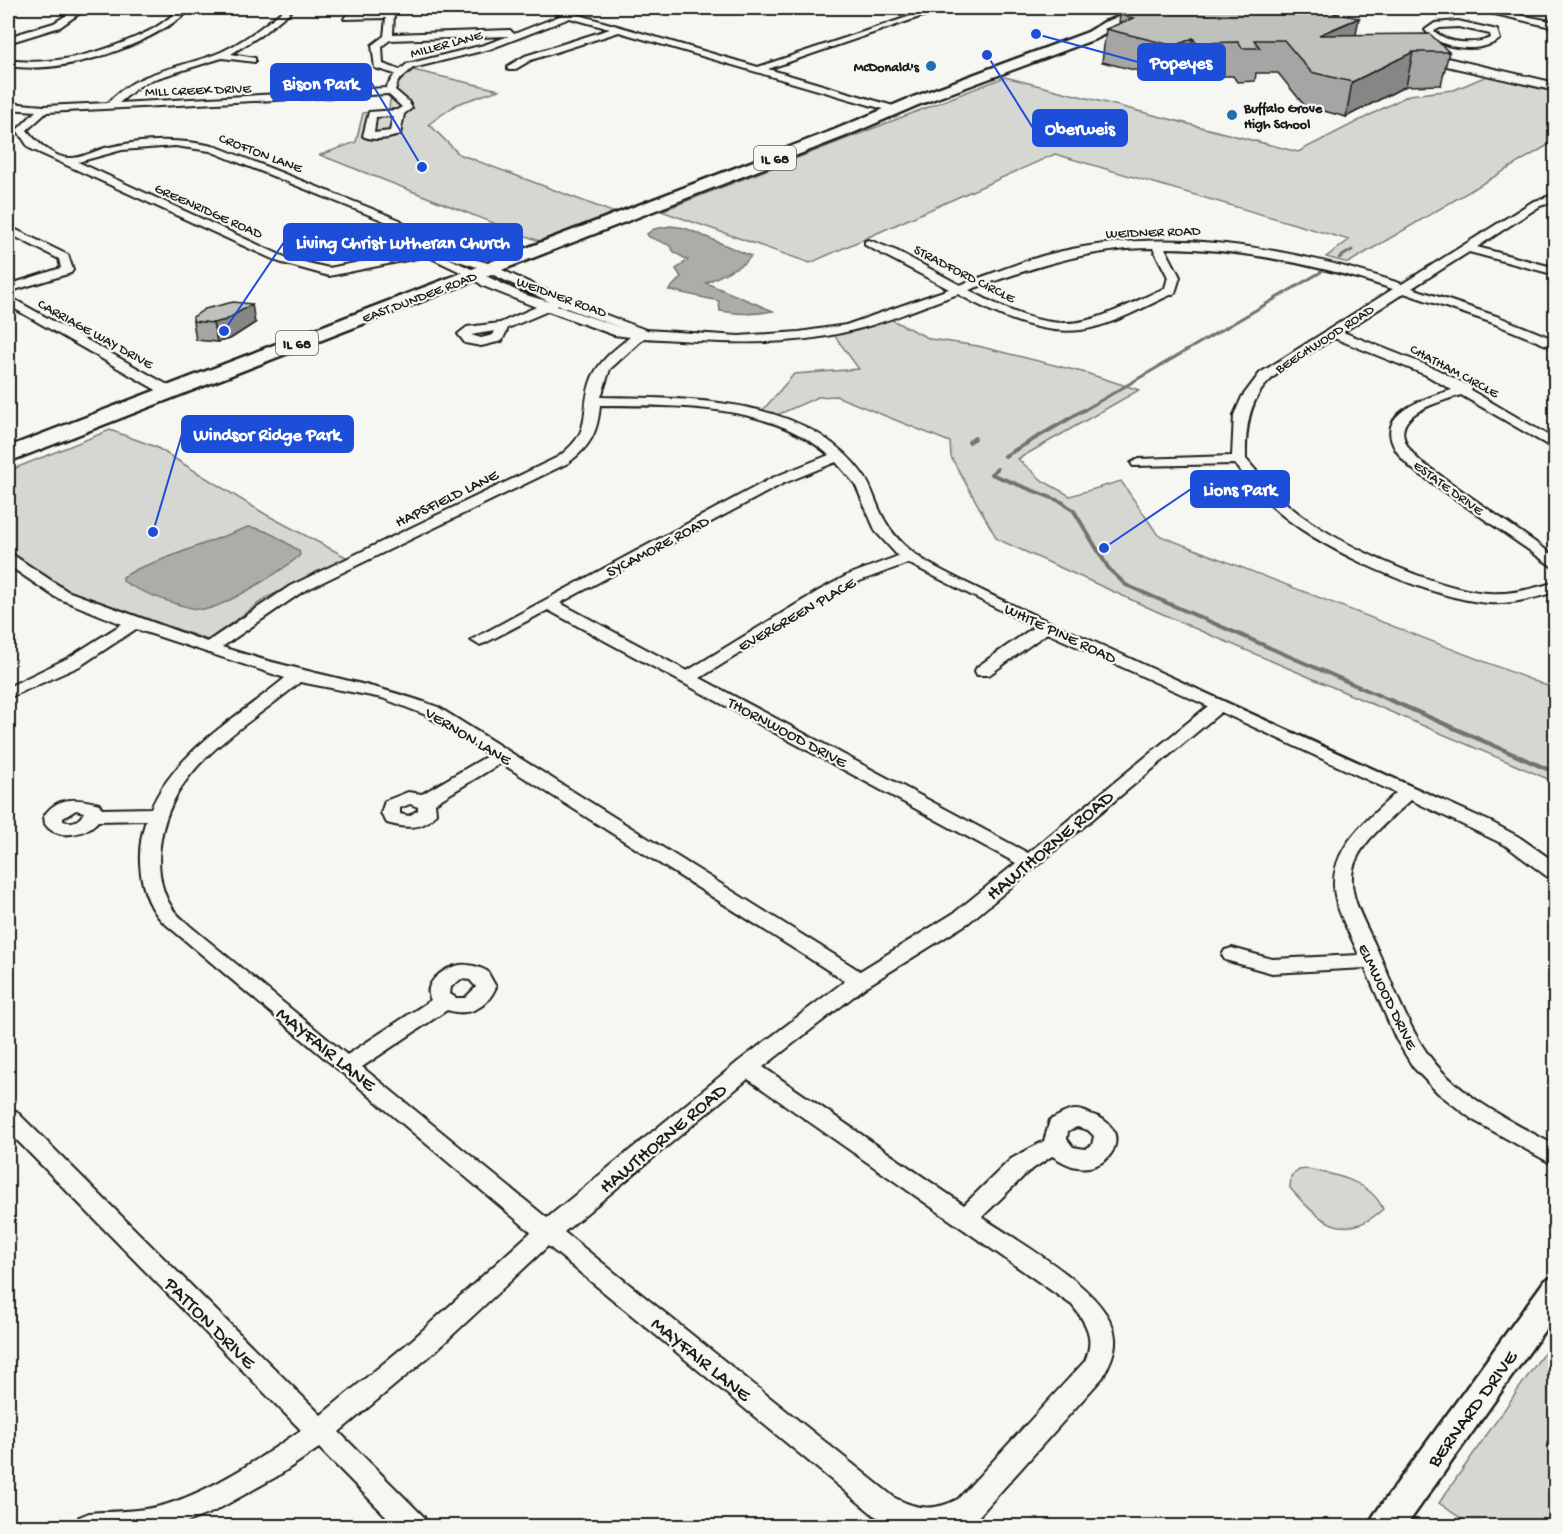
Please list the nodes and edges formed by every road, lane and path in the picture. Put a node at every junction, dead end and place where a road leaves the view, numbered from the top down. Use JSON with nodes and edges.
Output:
{"nodes":[{"id":1,"x":83,"y":8,"type":"edge"},
{"id":2,"x":189,"y":8,"type":"edge"},
{"id":3,"x":291,"y":8,"type":"edge"},
{"id":4,"x":546,"y":8,"type":"edge"},
{"id":5,"x":586,"y":8,"type":"edge"},
{"id":6,"x":942,"y":8,"type":"edge"},
{"id":7,"x":1472,"y":8,"type":"edge"},
{"id":8,"x":1162,"y":9,"type":"edge"},
{"id":9,"x":572,"y":15,"type":"junction"},
{"id":10,"x":347,"y":17,"type":"dead end"},
{"id":11,"x":1556,"y":25,"type":"edge"},
{"id":12,"x":620,"y":28,"type":"junction"},
{"id":13,"x":521,"y":32,"type":"junction"},
{"id":14,"x":388,"y":37,"type":"junction"},
{"id":15,"x":8,"y":40,"type":"edge"},
{"id":16,"x":1448,"y":41,"type":"junction"},
{"id":17,"x":1424,"y":52,"type":"junction"},
{"id":18,"x":222,"y":55,"type":"junction"},
{"id":19,"x":252,"y":60,"type":"dead end"},
{"id":20,"x":8,"y":63,"type":"edge"},
{"id":21,"x":511,"y":68,"type":"dead end"},
{"id":22,"x":760,"y":69,"type":"junction"},
{"id":23,"x":401,"y":74,"type":"junction"},
{"id":24,"x":1556,"y":85,"type":"edge"},
{"id":25,"x":390,"y":91,"type":"junction"},
{"id":26,"x":8,"y":105,"type":"edge"},
{"id":27,"x":112,"y":105,"type":"junction"},
{"id":28,"x":44,"y":109,"type":"junction"},
{"id":29,"x":399,"y":113,"type":"dead end"},
{"id":30,"x":892,"y":113,"type":"junction"},
{"id":31,"x":68,"y":162,"type":"junction"},
{"id":32,"x":1556,"y":197,"type":"edge"},
{"id":33,"x":8,"y":229,"type":"edge"},
{"id":34,"x":869,"y":243,"type":"dead end"},
{"id":35,"x":1157,"y":244,"type":"junction"},
{"id":36,"x":1468,"y":248,"type":"junction"},
{"id":37,"x":429,"y":252,"type":"junction"},
{"id":38,"x":483,"y":271,"type":"junction"},
{"id":39,"x":1556,"y":272,"type":"edge"},
{"id":40,"x":1402,"y":288,"type":"junction"},
{"id":41,"x":8,"y":289,"type":"edge"},
{"id":42,"x":960,"y":290,"type":"junction"},
{"id":43,"x":8,"y":300,"type":"edge"},
{"id":44,"x":561,"y":302,"type":"junction"},
{"id":45,"x":546,"y":308,"type":"junction"},
{"id":46,"x":503,"y":326,"type":"dead end"},
{"id":47,"x":642,"y":333,"type":"junction"},
{"id":48,"x":1334,"y":333,"type":"junction"},
{"id":49,"x":1556,"y":345,"type":"edge"},
{"id":50,"x":1466,"y":390,"type":"junction"},
{"id":51,"x":170,"y":392,"type":"junction"},
{"id":52,"x":596,"y":401,"type":"junction"},
{"id":53,"x":1556,"y":446,"type":"edge"},
{"id":54,"x":8,"y":455,"type":"edge"},
{"id":55,"x":838,"y":456,"type":"junction"},
{"id":56,"x":1239,"y":460,"type":"junction"},
{"id":57,"x":1138,"y":463,"type":"dead end"},
{"id":58,"x":8,"y":558,"type":"edge"},
{"id":59,"x":908,"y":558,"type":"junction"},
{"id":60,"x":1556,"y":564,"type":"edge"},
{"id":61,"x":1556,"y":587,"type":"edge"},
{"id":62,"x":548,"y":603,"type":"junction"},
{"id":63,"x":134,"y":623,"type":"junction"},
{"id":64,"x":1046,"y":626,"type":"junction"},
{"id":65,"x":479,"y":640,"type":"dead end"},
{"id":66,"x":210,"y":648,"type":"junction"},
{"id":67,"x":983,"y":671,"type":"dead end"},
{"id":68,"x":297,"y":676,"type":"junction"},
{"id":69,"x":689,"y":678,"type":"junction"},
{"id":70,"x":8,"y":693,"type":"edge"},
{"id":71,"x":1220,"y":705,"type":"junction"},
{"id":72,"x":503,"y":754,"type":"junction"},
{"id":73,"x":1408,"y":792,"type":"junction"},
{"id":74,"x":424,"y":801,"type":"dead end"},
{"id":75,"x":157,"y":814,"type":"junction"},
{"id":76,"x":93,"y":815,"type":"dead end"},
{"id":77,"x":1027,"y":861,"type":"junction"},
{"id":78,"x":1556,"y":873,"type":"edge"},
{"id":79,"x":1232,"y":955,"type":"dead end"},
{"id":80,"x":1372,"y":961,"type":"junction"},
{"id":81,"x":860,"y":981,"type":"junction"},
{"id":82,"x":444,"y":1002,"type":"dead end"},
{"id":83,"x":348,"y":1065,"type":"junction"},
{"id":84,"x":747,"y":1067,"type":"junction"},
{"id":85,"x":8,"y":1117,"type":"edge"},
{"id":86,"x":1057,"y":1145,"type":"dead end"},
{"id":87,"x":1556,"y":1157,"type":"edge"},
{"id":88,"x":967,"y":1217,"type":"junction"},
{"id":89,"x":547,"y":1232,"type":"junction"},
{"id":90,"x":1556,"y":1289,"type":"edge"},
{"id":91,"x":320,"y":1432,"type":"junction"},
{"id":92,"x":89,"y":1527,"type":"edge"},
{"id":93,"x":414,"y":1527,"type":"edge"},
{"id":94,"x":1386,"y":1527,"type":"edge"}],
"edges":[{"from":1,"to":15,"type":"street"},
{"from":2,"to":20,"type":"street"},
{"from":3,"to":18,"type":"street"},
{"from":4,"to":9,"type":"street"},
{"from":5,"to":9,"type":"street","name":"MILLER LANE"},
{"from":6,"to":22,"type":"street"},
{"from":7,"to":11,"type":"street"},
{"from":8,"to":30,"type":"main road","name":"EAST DUNDEE ROAD","number":"IL 68"},
{"from":9,"to":12,"type":"street"},
{"from":9,"to":13,"type":"street","name":"MILLER LANE"},
{"from":10,"to":14,"type":"street"},
{"from":12,"to":21,"type":"street"},
{"from":12,"to":22,"type":"street"},
{"from":13,"to":14,"type":"street"},
{"from":13,"to":23,"type":"street","name":"MILLER LANE"},
{"from":14,"to":23,"type":"street"},
{"from":16,"to":16,"type":"street"},
{"from":16,"to":17,"type":"street"},
{"from":17,"to":24,"type":"main road"},
{"from":17,"to":24,"type":"main road"},
{"from":18,"to":19,"type":"street"},
{"from":18,"to":27,"type":"street"},
{"from":22,"to":30,"type":"street"},
{"from":23,"to":25,"type":"street","name":"MILLER LANE"},
{"from":25,"to":27,"type":"street","name":"MILL CREEK DRIVE"},
{"from":25,"to":29,"type":"street"},
{"from":26,"to":28,"type":"street","name":"MILL CREEK DRIVE"},
{"from":27,"to":28,"type":"street","name":"MILL CREEK DRIVE"},
{"from":28,"to":31,"type":"street","name":"GREENRIDGE ROAD"},
{"from":30,"to":38,"type":"main road","name":"EAST DUNDEE ROAD","number":"IL 68"},
{"from":31,"to":37,"type":"street","name":"GREENRIDGE ROAD"},
{"from":31,"to":37,"type":"street","name":"CROFTON LANE"},
{"from":32,"to":36,"type":"street","name":"BEECHWOOD ROAD"},
{"from":33,"to":41,"type":"street"},
{"from":34,"to":42,"type":"street","name":"STRADFORD CIRCLE"},
{"from":35,"to":40,"type":"street","name":"WEIDNER ROAD"},
{"from":35,"to":42,"type":"street","name":"WEIDNER ROAD"},
{"from":35,"to":42,"type":"street","name":"STRADFORD CIRCLE"},
{"from":36,"to":39,"type":"street"},
{"from":36,"to":40,"type":"street","name":"BEECHWOOD ROAD"},
{"from":37,"to":38,"type":"street","name":"CROFTON LANE"},
{"from":38,"to":44,"type":"street","name":"WEIDNER ROAD"},
{"from":38,"to":45,"type":"street","name":"WEIDNER ROAD"},
{"from":38,"to":51,"type":"main road","name":"EAST DUNDEE ROAD","number":"IL 68"},
{"from":40,"to":48,"type":"street","name":"BEECHWOOD ROAD"},
{"from":40,"to":49,"type":"street","name":"WEIDNER ROAD"},
{"from":42,"to":47,"type":"street","name":"WEIDNER ROAD"},
{"from":43,"to":51,"type":"street","name":"CARRIAGE WAY DRIVE"},
{"from":44,"to":45,"type":"street"},
{"from":44,"to":47,"type":"street","name":"WEIDNER ROAD"},
{"from":45,"to":46,"type":"street"},
{"from":45,"to":47,"type":"street","name":"WEIDNER ROAD"},
{"from":47,"to":52,"type":"street","name":"HAPSFIELD LANE"},
{"from":48,"to":50,"type":"street","name":"CHATHAM CIRCLE"},
{"from":48,"to":56,"type":"street","name":"BEECHWOOD ROAD"},
{"from":50,"to":53,"type":"street","name":"CHATHAM CIRCLE"},
{"from":50,"to":60,"type":"street","name":"ESTATE DRIVE"},
{"from":51,"to":54,"type":"main road","name":"EAST DUNDEE ROAD","number":"IL 68"},
{"from":52,"to":55,"type":"street","name":"WHITE PINE ROAD"},
{"from":52,"to":66,"type":"street","name":"HAPSFIELD LANE"},
{"from":55,"to":59,"type":"street","name":"WHITE PINE ROAD"},
{"from":55,"to":62,"type":"street","name":"SYCAMORE ROAD"},
{"from":56,"to":57,"type":"street"},
{"from":56,"to":61,"type":"street"},
{"from":58,"to":63,"type":"street","name":"VERNON LANE"},
{"from":59,"to":64,"type":"street","name":"WHITE PINE ROAD"},
{"from":59,"to":69,"type":"street","name":"EVERGREEN PLACE"},
{"from":62,"to":65,"type":"street","name":"SYCAMORE ROAD"},
{"from":62,"to":69,"type":"street","name":"THORNWOOD DRIVE"},
{"from":63,"to":66,"type":"street","name":"VERNON LANE"},
{"from":63,"to":70,"type":"street"},
{"from":64,"to":67,"type":"street"},
{"from":64,"to":71,"type":"street","name":"WHITE PINE ROAD"},
{"from":66,"to":68,"type":"street","name":"VERNON LANE"},
{"from":68,"to":72,"type":"street","name":"VERNON LANE"},
{"from":68,"to":75,"type":"street","name":"MAYFAIR LANE"},
{"from":69,"to":77,"type":"street","name":"THORNWOOD DRIVE"},
{"from":71,"to":73,"type":"street","name":"WHITE PINE ROAD"},
{"from":71,"to":77,"type":"street","name":"HAWTHORNE ROAD"},
{"from":72,"to":74,"type":"street"},
{"from":72,"to":81,"type":"street","name":"VERNON LANE"},
{"from":73,"to":78,"type":"street","name":"WHITE PINE ROAD"},
{"from":73,"to":80,"type":"street","name":"ELMWOOD DRIVE"},
{"from":75,"to":76,"type":"street"},
{"from":75,"to":83,"type":"street","name":"MAYFAIR LANE"},
{"from":77,"to":81,"type":"street","name":"HAWTHORNE ROAD"},
{"from":79,"to":80,"type":"street"},
{"from":80,"to":87,"type":"street","name":"ELMWOOD DRIVE"},
{"from":81,"to":84,"type":"street","name":"HAWTHORNE ROAD"},
{"from":82,"to":83,"type":"street"},
{"from":83,"to":89,"type":"street","name":"MAYFAIR LANE"},
{"from":84,"to":88,"type":"street","name":"MAYFAIR LANE"},
{"from":84,"to":89,"type":"street","name":"HAWTHORNE ROAD"},
{"from":85,"to":91,"type":"street","name":"PATTON DRIVE"},
{"from":86,"to":88,"type":"street"},
{"from":88,"to":89,"type":"street","name":"MAYFAIR LANE"},
{"from":89,"to":91,"type":"street","name":"HAWTHORNE ROAD"},
{"from":90,"to":94,"type":"street","name":"BERNARD DRIVE"},
{"from":91,"to":92,"type":"street","name":"HAWTHORNE ROAD"},
{"from":91,"to":93,"type":"street","name":"PATTON DRIVE"}]}
